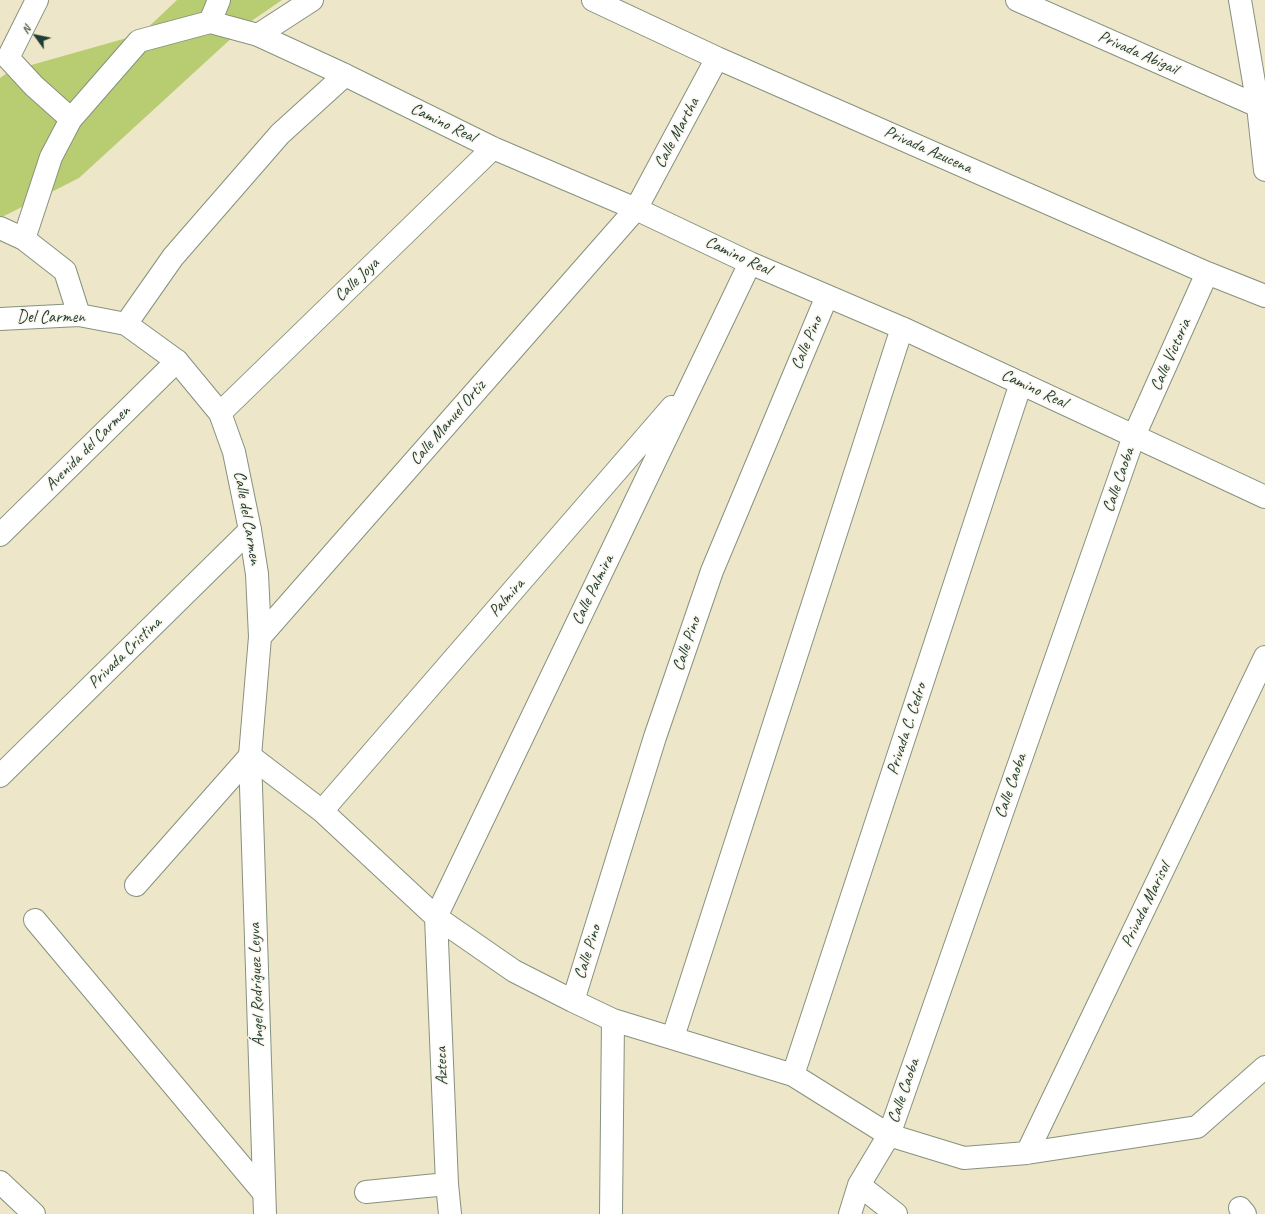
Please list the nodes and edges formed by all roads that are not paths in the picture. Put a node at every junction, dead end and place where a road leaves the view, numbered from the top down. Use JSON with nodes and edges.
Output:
{"nodes":[{"id":1,"x":37,"y":0,"type":"edge"},
{"id":2,"x":219,"y":0,"type":"edge"},
{"id":3,"x":312,"y":0,"type":"edge"},
{"id":4,"x":593,"y":0,"type":"edge"},
{"id":5,"x":1018,"y":0,"type":"edge"},
{"id":6,"x":1240,"y":0,"type":"edge"},
{"id":7,"x":210,"y":22,"type":"junction"},
{"id":8,"x":258,"y":35,"type":"junction"},
{"id":9,"x":717,"y":58,"type":"junction"},
{"id":10,"x":345,"y":75,"type":"junction"},
{"id":11,"x":1258,"y":106,"type":"junction"},
{"id":12,"x":72,"y":119,"type":"junction"},
{"id":13,"x":493,"y":148,"type":"junction"},
{"id":14,"x":1265,"y":170,"type":"edge"},
{"id":15,"x":636,"y":209,"type":"junction"},
{"id":16,"x":0,"y":228,"type":"edge"},
{"id":17,"x":24,"y":239,"type":"junction"},
{"id":18,"x":750,"y":263,"type":"junction"},
{"id":19,"x":1207,"y":274,"type":"junction"},
{"id":20,"x":827,"y":296,"type":"junction"},
{"id":21,"x":1265,"y":296,"type":"edge"},
{"id":22,"x":78,"y":315,"type":"junction"},
{"id":23,"x":0,"y":319,"type":"edge"},
{"id":24,"x":126,"y":324,"type":"junction"},
{"id":25,"x":902,"y":328,"type":"junction"},
{"id":26,"x":177,"y":361,"type":"junction"},
{"id":27,"x":1021,"y":383,"type":"junction"},
{"id":28,"x":691,"y":385,"type":"junction"},
{"id":29,"x":220,"y":413,"type":"junction"},
{"id":30,"x":1134,"y":436,"type":"junction"},
{"id":31,"x":1265,"y":496,"type":"edge"},
{"id":32,"x":250,"y":530,"type":"junction"},
{"id":33,"x":0,"y":535,"type":"edge"},
{"id":34,"x":260,"y":637,"type":"junction"},
{"id":35,"x":1265,"y":657,"type":"edge"},
{"id":36,"x":250,"y":756,"type":"junction"},
{"id":37,"x":0,"y":776,"type":"edge"},
{"id":38,"x":322,"y":811,"type":"junction"},
{"id":39,"x":136,"y":885,"type":"dead end"},
{"id":40,"x":436,"y":917,"type":"junction"},
{"id":41,"x":35,"y":920,"type":"dead end"},
{"id":42,"x":573,"y":1002,"type":"junction"},
{"id":43,"x":613,"y":1020,"type":"junction"},
{"id":44,"x":673,"y":1037,"type":"junction"},
{"id":45,"x":1265,"y":1067,"type":"edge"},
{"id":46,"x":793,"y":1075,"type":"junction"},
{"id":47,"x":889,"y":1135,"type":"junction"},
{"id":48,"x":1027,"y":1153,"type":"junction"},
{"id":49,"x":0,"y":1182,"type":"edge"},
{"id":50,"x":447,"y":1184,"type":"junction"},
{"id":51,"x":859,"y":1185,"type":"junction"},
{"id":52,"x":263,"y":1192,"type":"junction"},
{"id":53,"x":366,"y":1192,"type":"dead end"},
{"id":54,"x":34,"y":1214,"type":"edge"},
{"id":55,"x":265,"y":1214,"type":"edge"},
{"id":56,"x":450,"y":1214,"type":"edge"},
{"id":57,"x":611,"y":1214,"type":"edge"},
{"id":58,"x":850,"y":1214,"type":"edge"},
{"id":59,"x":896,"y":1214,"type":"edge"}],
"edges":[{"from":1,"to":12,"type":"street"},
{"from":2,"to":7,"type":"street"},
{"from":3,"to":8,"type":"street"},
{"from":4,"to":9,"type":"street","name":"Privada Azucena"},
{"from":5,"to":11,"type":"street","name":"Privada Abigail"},
{"from":6,"to":11,"type":"street"},
{"from":7,"to":8,"type":"street","name":"Camino Real"},
{"from":7,"to":12,"type":"street"},
{"from":8,"to":10,"type":"street","name":"Camino Real"},
{"from":9,"to":15,"type":"street","name":"Calle Martha"},
{"from":9,"to":19,"type":"street","name":"Privada Azucena"},
{"from":10,"to":13,"type":"street","name":"Camino Real"},
{"from":10,"to":24,"type":"street"},
{"from":11,"to":14,"type":"street"},
{"from":12,"to":17,"type":"street"},
{"from":13,"to":15,"type":"street","name":"Camino Real"},
{"from":13,"to":29,"type":"street","name":"Calle Joya"},
{"from":15,"to":18,"type":"street","name":"Camino Real"},
{"from":15,"to":34,"type":"street","name":"Calle Manuel Ortiz"},
{"from":16,"to":17,"type":"street"},
{"from":17,"to":22,"type":"street"},
{"from":18,"to":20,"type":"street","name":"Camino Real"},
{"from":18,"to":28,"type":"street","name":"Calle Palmira"},
{"from":19,"to":21,"type":"street","name":"Privada Azucena"},
{"from":19,"to":30,"type":"street","name":"Calle Victoria"},
{"from":20,"to":25,"type":"street","name":"Camino Real"},
{"from":20,"to":42,"type":"street","name":"Calle Pino"},
{"from":22,"to":23,"type":"street","name":"Del Carmen"},
{"from":22,"to":24,"type":"street","name":"Del Carmen"},
{"from":24,"to":26,"type":"street","name":"Calle del Carmen"},
{"from":25,"to":27,"type":"street","name":"Camino Real"},
{"from":25,"to":44,"type":"street"},
{"from":26,"to":29,"type":"street","name":"Calle del Carmen"},
{"from":26,"to":33,"type":"street","name":"Avenida del Carmen"},
{"from":27,"to":30,"type":"street","name":"Camino Real"},
{"from":27,"to":46,"type":"street","name":"Privada C. Cedro"},
{"from":28,"to":38,"type":"street","name":"Palmira"},
{"from":28,"to":40,"type":"street","name":"Calle Palmira"},
{"from":29,"to":32,"type":"street","name":"Calle del Carmen"},
{"from":30,"to":31,"type":"street","name":"Camino Real"},
{"from":30,"to":47,"type":"street","name":"Calle Caoba"},
{"from":32,"to":34,"type":"street","name":"Calle del Carmen"},
{"from":32,"to":37,"type":"street","name":"Privada Cristina"},
{"from":34,"to":36,"type":"street","name":"Calle del Carmen"},
{"from":35,"to":48,"type":"street","name":"Privada Marisol"},
{"from":36,"to":38,"type":"street"},
{"from":36,"to":39,"type":"street"},
{"from":36,"to":52,"type":"street","name":"Ángel Rodríguez Leyva"},
{"from":38,"to":40,"type":"street"},
{"from":40,"to":42,"type":"street"},
{"from":40,"to":50,"type":"street","name":"Azteca"},
{"from":41,"to":52,"type":"street"},
{"from":42,"to":43,"type":"street"},
{"from":43,"to":44,"type":"street"},
{"from":43,"to":57,"type":"street"},
{"from":44,"to":46,"type":"street"},
{"from":45,"to":48,"type":"street"},
{"from":46,"to":47,"type":"street"},
{"from":47,"to":48,"type":"street"},
{"from":47,"to":51,"type":"street","name":"Calle Caoba"},
{"from":49,"to":54,"type":"street"},
{"from":50,"to":53,"type":"street"},
{"from":50,"to":56,"type":"street","name":"Azteca"},
{"from":51,"to":58,"type":"street","name":"Calle Caoba"},
{"from":51,"to":59,"type":"street"},
{"from":52,"to":55,"type":"street","name":"Ángel Rodríguez Leyva"}]}
